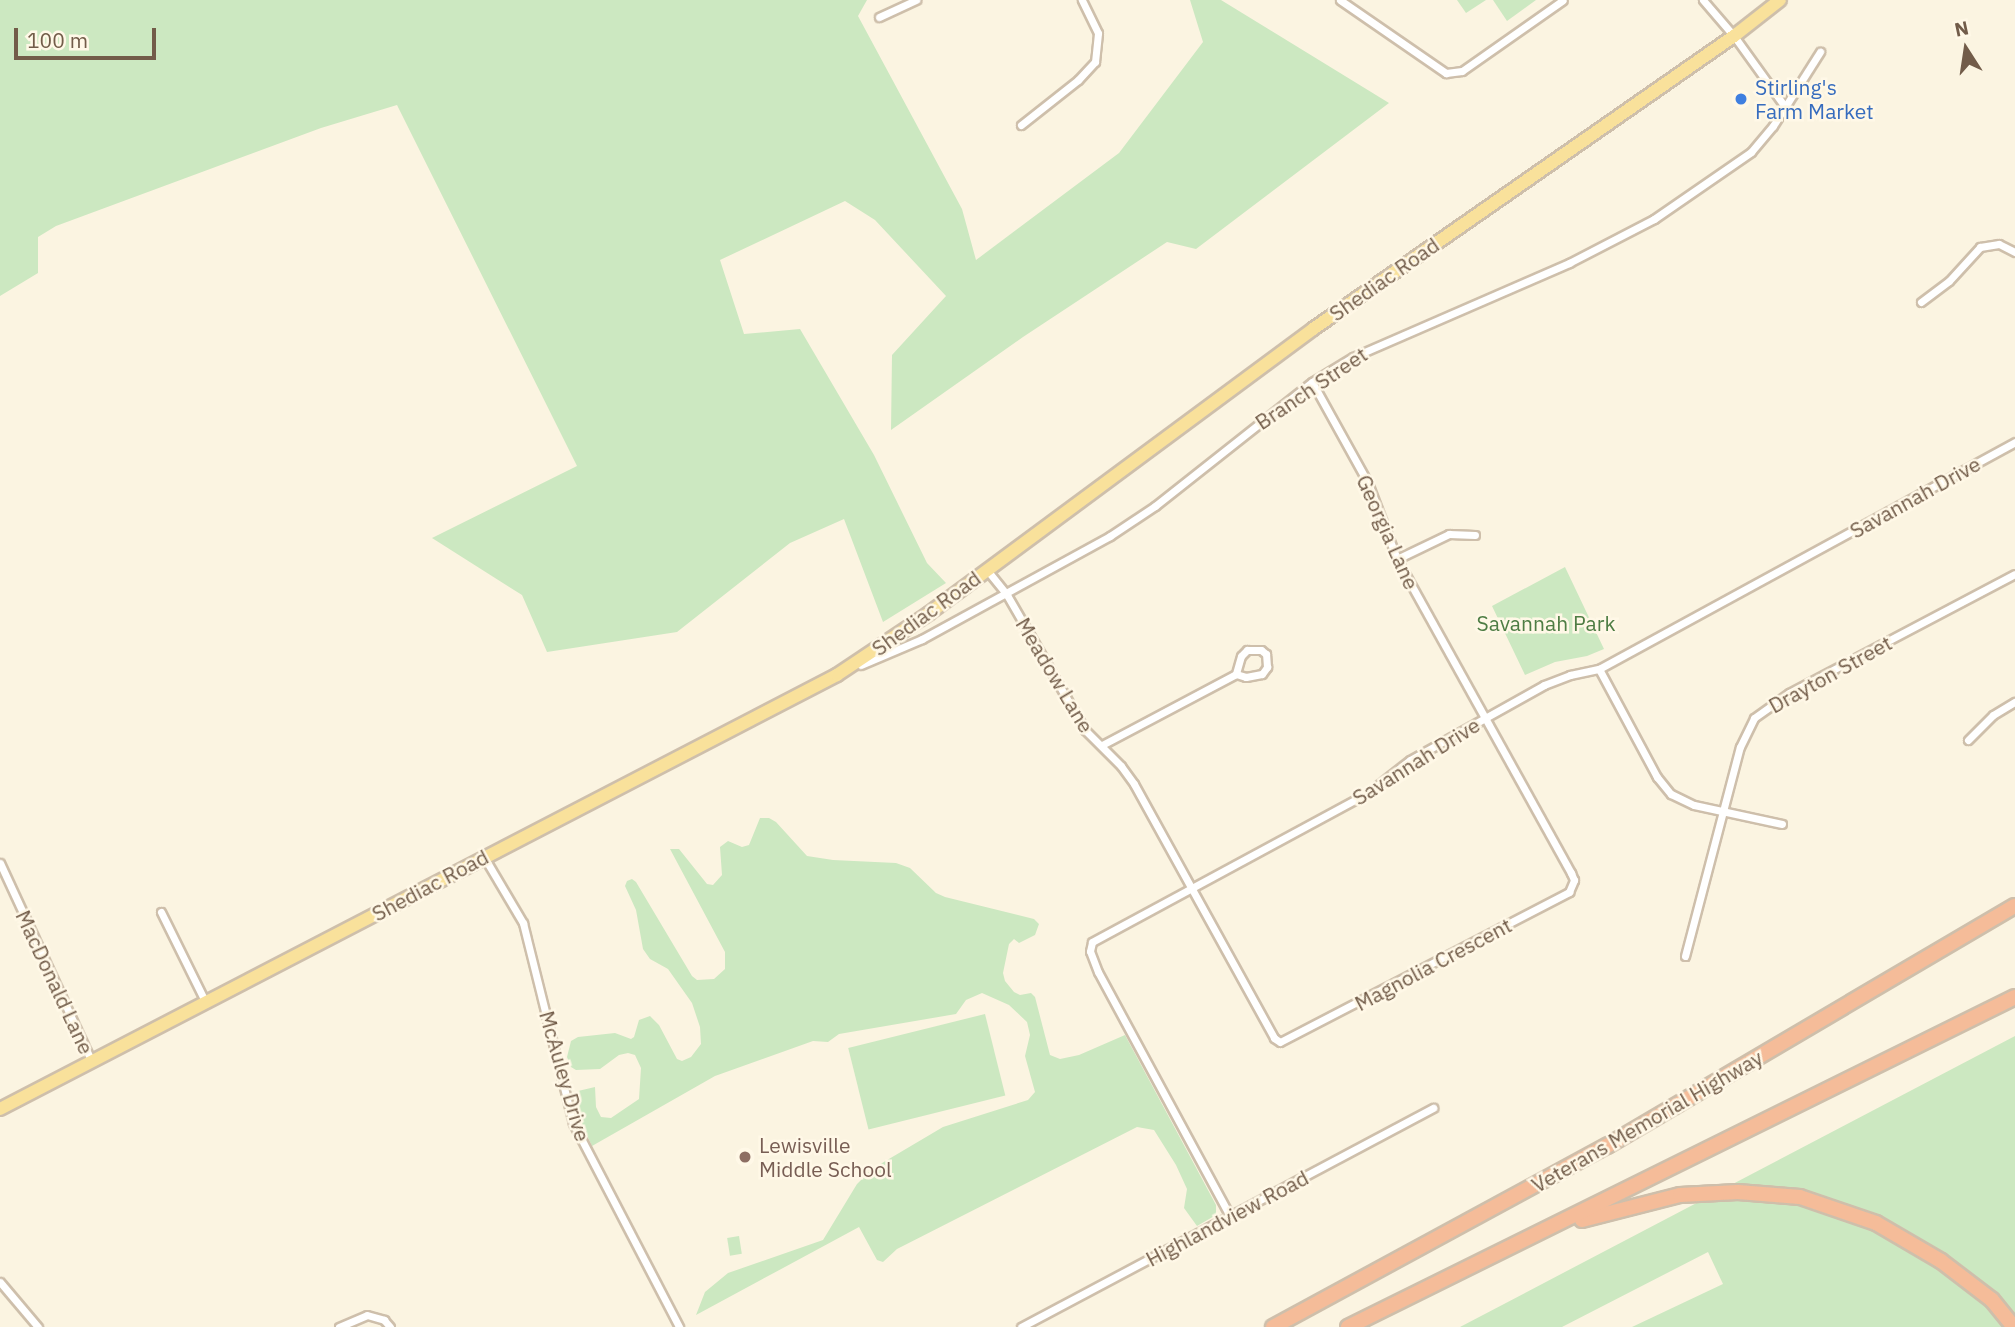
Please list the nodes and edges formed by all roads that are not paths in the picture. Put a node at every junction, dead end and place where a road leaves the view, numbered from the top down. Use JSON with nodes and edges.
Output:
{"nodes":[{"id":1,"x":1082,"y":0,"type":"edge"},
{"id":2,"x":1340,"y":0,"type":"edge"},
{"id":3,"x":1563,"y":0,"type":"edge"},
{"id":4,"x":1703,"y":0,"type":"edge"},
{"id":5,"x":1780,"y":0,"type":"edge"},
{"id":6,"x":911,"y":1,"type":"edge"},
{"id":7,"x":879,"y":17,"type":"dead end"},
{"id":8,"x":1734,"y":36,"type":"junction"},
{"id":9,"x":1820,"y":52,"type":"dead end"},
{"id":10,"x":1786,"y":108,"type":"junction"},
{"id":11,"x":1021,"y":125,"type":"dead end"},
{"id":12,"x":2015,"y":252,"type":"edge"},
{"id":13,"x":1921,"y":302,"type":"dead end"},
{"id":14,"x":1311,"y":382,"type":"junction"},
{"id":15,"x":2015,"y":442,"type":"edge"},
{"id":16,"x":1475,"y":535,"type":"dead end"},
{"id":17,"x":1397,"y":559,"type":"junction"},
{"id":18,"x":986,"y":569,"type":"junction"},
{"id":19,"x":2015,"y":574,"type":"edge"},
{"id":20,"x":1007,"y":595,"type":"junction"},
{"id":21,"x":1599,"y":669,"type":"junction"},
{"id":22,"x":1236,"y":674,"type":"junction"},
{"id":23,"x":837,"y":675,"type":"junction"},
{"id":24,"x":2015,"y":702,"type":"edge"},
{"id":25,"x":1484,"y":718,"type":"junction"},
{"id":26,"x":1968,"y":740,"type":"dead end"},
{"id":27,"x":1102,"y":745,"type":"junction"},
{"id":28,"x":1723,"y":811,"type":"junction"},
{"id":29,"x":1782,"y":824,"type":"dead end"},
{"id":30,"x":484,"y":857,"type":"junction"},
{"id":31,"x":0,"y":863,"type":"edge"},
{"id":32,"x":1190,"y":887,"type":"junction"},
{"id":33,"x":2015,"y":906,"type":"edge"},
{"id":34,"x":162,"y":912,"type":"dead end"},
{"id":35,"x":1685,"y":956,"type":"dead end"},
{"id":36,"x":2015,"y":997,"type":"edge"},
{"id":37,"x":206,"y":1003,"type":"junction"},
{"id":38,"x":92,"y":1062,"type":"junction"},
{"id":39,"x":1433,"y":1108,"type":"dead end"},
{"id":40,"x":0,"y":1109,"type":"edge"},
{"id":41,"x":1230,"y":1216,"type":"junction"},
{"id":42,"x":1537,"y":1234,"type":"junction"},
{"id":43,"x":0,"y":1282,"type":"edge"},
{"id":44,"x":38,"y":1327,"type":"edge"},
{"id":45,"x":339,"y":1327,"type":"edge"},
{"id":46,"x":390,"y":1327,"type":"edge"},
{"id":47,"x":679,"y":1327,"type":"edge"},
{"id":48,"x":1021,"y":1327,"type":"edge"},
{"id":49,"x":1273,"y":1327,"type":"edge"},
{"id":50,"x":1348,"y":1327,"type":"edge"},
{"id":51,"x":2014,"y":1327,"type":"edge"}],
"edges":[{"from":1,"to":11,"type":"street"},
{"from":2,"to":3,"type":"street"},
{"from":4,"to":8,"type":"street"},
{"from":5,"to":8,"type":"main road","name":"Shediac Road"},
{"from":6,"to":7,"type":"street"},
{"from":8,"to":10,"type":"street"},
{"from":8,"to":18,"type":"main road","name":"Shediac Road"},
{"from":9,"to":10,"type":"street","name":"Branch Street"},
{"from":10,"to":14,"type":"street","name":"Branch Street"},
{"from":12,"to":13,"type":"street"},
{"from":14,"to":17,"type":"street","name":"Georgia Lane"},
{"from":14,"to":20,"type":"street","name":"Branch Street"},
{"from":15,"to":21,"type":"street","name":"Savannah Drive"},
{"from":16,"to":17,"type":"street"},
{"from":17,"to":25,"type":"street","name":"Georgia Lane"},
{"from":18,"to":20,"type":"street","name":"Meadow Lane"},
{"from":18,"to":23,"type":"main road","name":"Shediac Road"},
{"from":19,"to":28,"type":"street","name":"Drayton Street"},
{"from":20,"to":23,"type":"street","name":"Branch Street"},
{"from":20,"to":27,"type":"street","name":"Meadow Lane"},
{"from":21,"to":25,"type":"street","name":"Savannah Drive"},
{"from":21,"to":28,"type":"street"},
{"from":22,"to":22,"type":"street"},
{"from":22,"to":27,"type":"street"},
{"from":23,"to":30,"type":"main road","name":"Shediac Road"},
{"from":24,"to":26,"type":"street"},
{"from":25,"to":32,"type":"street","name":"Savannah Drive"},
{"from":25,"to":32,"type":"street","name":"Magnolia Crescent"},
{"from":27,"to":32,"type":"street","name":"Meadow Lane"},
{"from":28,"to":29,"type":"street"},
{"from":28,"to":35,"type":"street","name":"Drayton Street"},
{"from":30,"to":37,"type":"main road","name":"Shediac Road"},
{"from":30,"to":47,"type":"street","name":"McAuley Drive"},
{"from":31,"to":38,"type":"street","name":"MacDonald Lane"},
{"from":32,"to":41,"type":"street","name":"Savannah Drive"},
{"from":33,"to":49,"type":"highway","name":"Veterans Memorial Highway"},
{"from":34,"to":37,"type":"street"},
{"from":36,"to":42,"type":"highway","name":"Veterans Memorial Highway"},
{"from":37,"to":38,"type":"main road","name":"Shediac Road"},
{"from":38,"to":40,"type":"main road","name":"Shediac Road"},
{"from":39,"to":41,"type":"street","name":"Highlandview Road"},
{"from":41,"to":48,"type":"street","name":"Highlandview Road"},
{"from":42,"to":50,"type":"highway","name":"Veterans Memorial Highway"},
{"from":42,"to":51,"type":"highway"},
{"from":43,"to":44,"type":"street"},
{"from":45,"to":46,"type":"street"}]}
